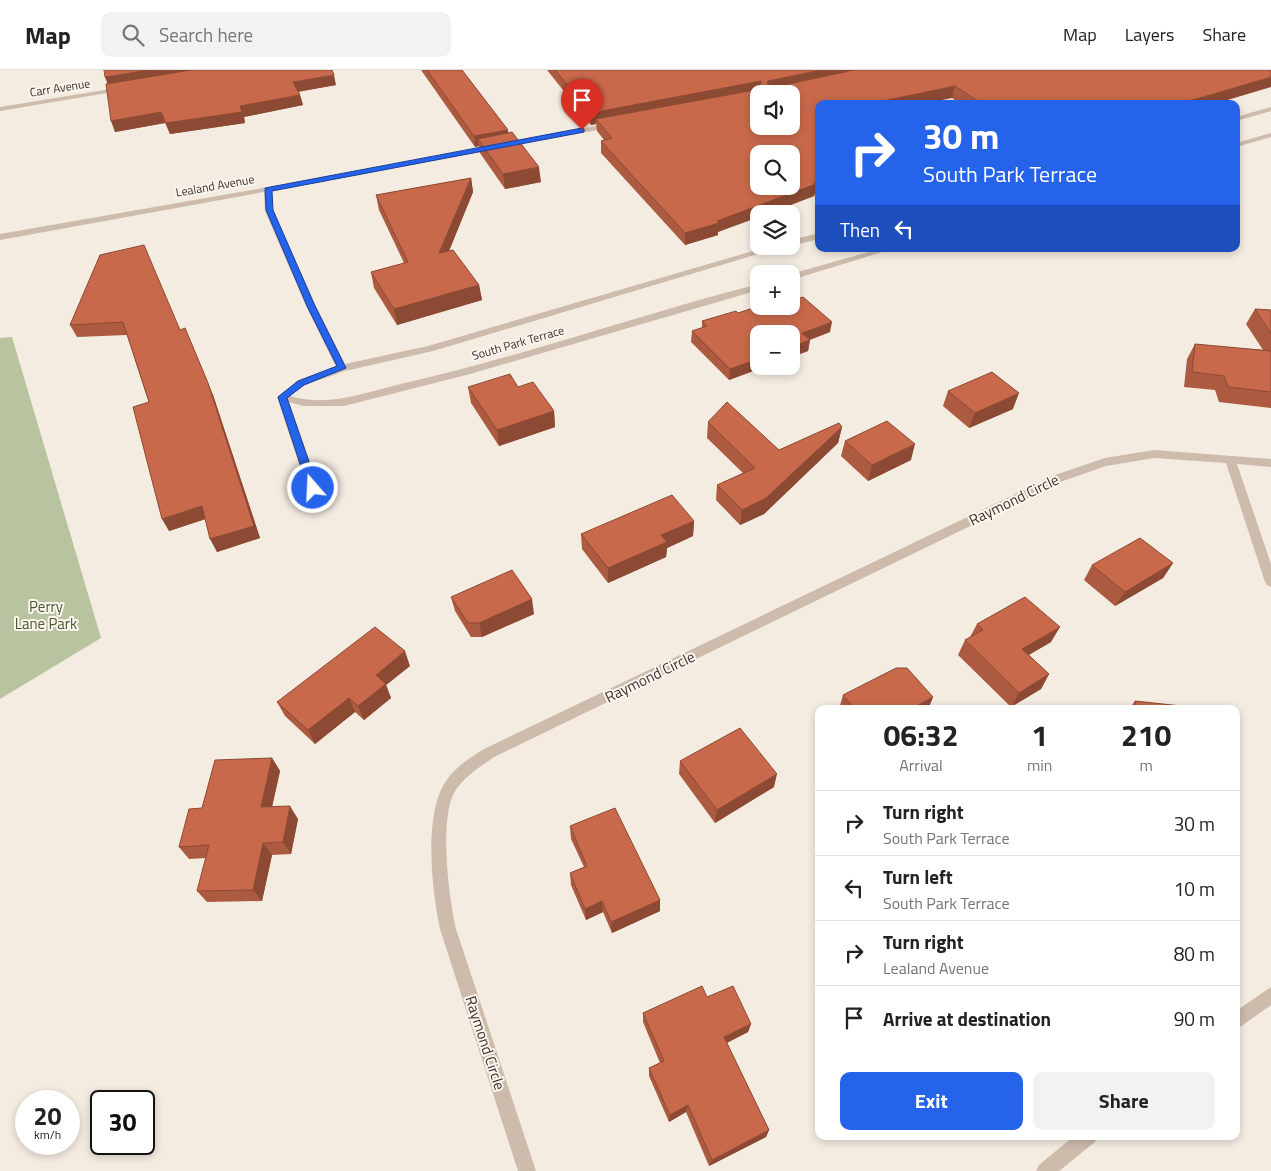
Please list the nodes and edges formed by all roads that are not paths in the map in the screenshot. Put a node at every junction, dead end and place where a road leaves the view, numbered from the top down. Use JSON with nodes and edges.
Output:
{"nodes":[{"id":1,"x":132,"y":87,"type":"edge"},
{"id":2,"x":0,"y":109,"type":"edge"},
{"id":3,"x":1271,"y":109,"type":"edge"},
{"id":4,"x":1240,"y":118,"type":"edge"},
{"id":5,"x":617,"y":124,"type":"edge"},
{"id":6,"x":1271,"y":135,"type":"edge"},
{"id":7,"x":1240,"y":144,"type":"edge"},
{"id":8,"x":268,"y":189,"type":"junction"},
{"id":9,"x":0,"y":237,"type":"edge"},
{"id":10,"x":815,"y":237,"type":"edge"},
{"id":11,"x":800,"y":241,"type":"edge"},
{"id":12,"x":878,"y":252,"type":"edge"},
{"id":13,"x":750,"y":255,"type":"edge"},
{"id":14,"x":800,"y":274,"type":"edge"},
{"id":15,"x":750,"y":290,"type":"edge"},
{"id":16,"x":342,"y":368,"type":"junction"},
{"id":17,"x":282,"y":397,"type":"junction"},
{"id":18,"x":1230,"y":459,"type":"junction"},
{"id":19,"x":1271,"y":463,"type":"edge"},
{"id":20,"x":313,"y":488,"type":"dead end"},
{"id":21,"x":1271,"y":582,"type":"edge"},
{"id":22,"x":1271,"y":995,"type":"edge"},
{"id":23,"x":1240,"y":1019,"type":"edge"},
{"id":24,"x":1085,"y":1140,"type":"edge"},
{"id":25,"x":527,"y":1171,"type":"edge"},
{"id":26,"x":1045,"y":1171,"type":"edge"}],
"edges":[{"from":1,"to":2,"type":"street","name":"Carr Avenue"},
{"from":3,"to":4,"type":"street"},
{"from":5,"to":8,"type":"street","name":"Lealand Avenue"},
{"from":6,"to":7,"type":"street"},
{"from":8,"to":9,"type":"street","name":"Lealand Avenue"},
{"from":8,"to":16,"type":"street"},
{"from":10,"to":11,"type":"street"},
{"from":12,"to":14,"type":"street"},
{"from":13,"to":16,"type":"street","name":"South Park Terrace"},
{"from":15,"to":17,"type":"street","name":"South Park Terrace"},
{"from":16,"to":17,"type":"street","name":"South Park Terrace"},
{"from":17,"to":20,"type":"street"},
{"from":18,"to":19,"type":"street","name":"Raymond Circle"},
{"from":18,"to":21,"type":"street"},
{"from":18,"to":25,"type":"street","name":"Raymond Circle"},
{"from":22,"to":23,"type":"street"},
{"from":24,"to":26,"type":"street"}]}
